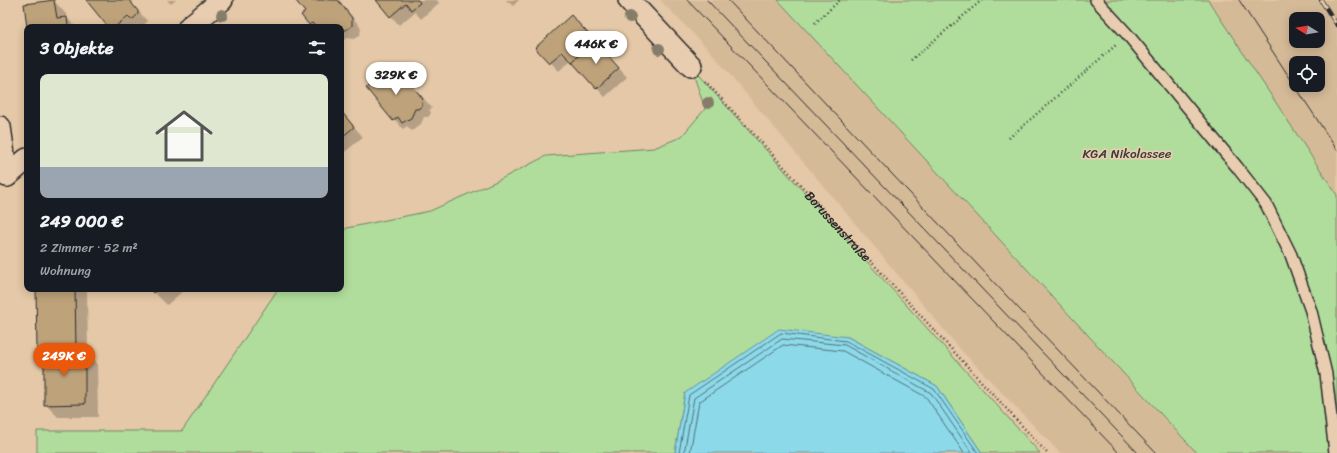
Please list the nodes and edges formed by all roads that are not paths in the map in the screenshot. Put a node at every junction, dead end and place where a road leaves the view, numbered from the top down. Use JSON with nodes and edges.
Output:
{"nodes":[{"id":1,"x":222,"y":0,"type":"edge"},
{"id":2,"x":629,"y":0,"type":"edge"},
{"id":3,"x":1096,"y":0,"type":"edge"},
{"id":4,"x":193,"y":24,"type":"edge"},
{"id":5,"x":691,"y":66,"type":"road end"},
{"id":6,"x":0,"y":127,"type":"edge"},
{"id":7,"x":24,"y":162,"type":"edge"},
{"id":8,"x":1335,"y":453,"type":"edge"}],
"edges":[{"from":1,"to":4,"type":"street"},
{"from":2,"to":5,"type":"street"},
{"from":3,"to":8,"type":"lane"},
{"from":6,"to":7,"type":"street"}]}
